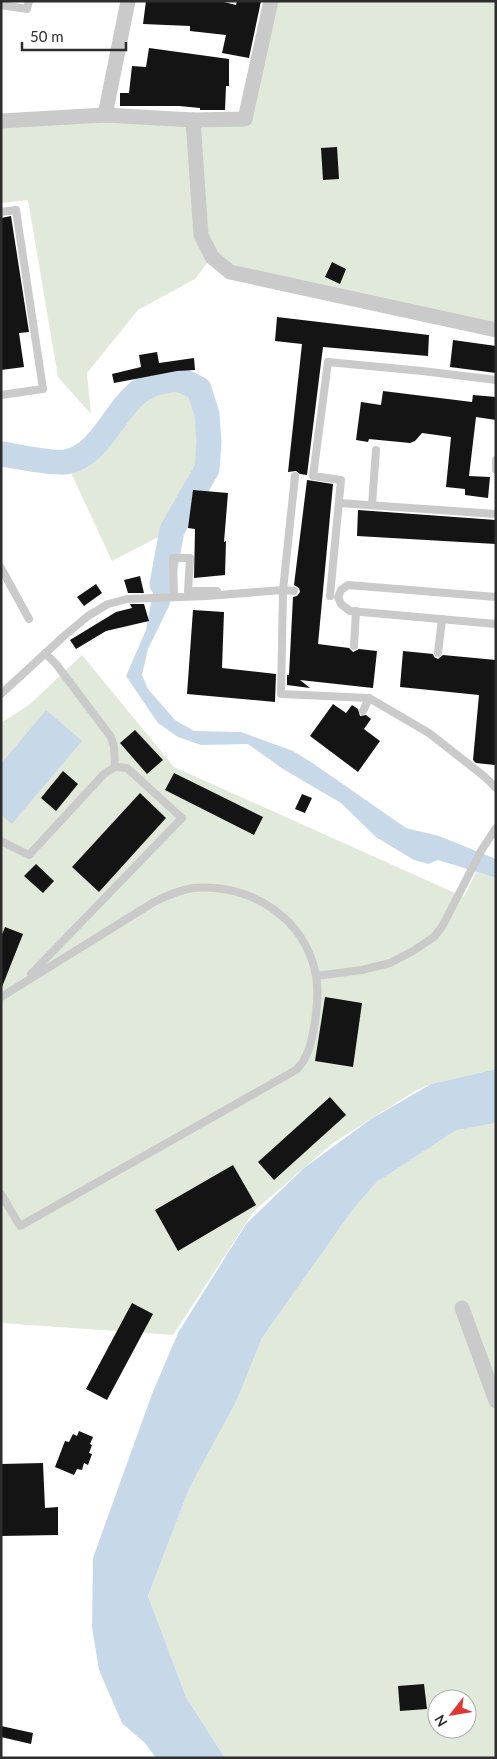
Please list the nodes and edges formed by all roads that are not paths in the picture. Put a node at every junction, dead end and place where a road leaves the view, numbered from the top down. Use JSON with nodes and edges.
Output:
{"nodes":[{"id":1,"x":29,"y":1,"type":"edge"},
{"id":2,"x":128,"y":1,"type":"edge"},
{"id":3,"x":271,"y":1,"type":"edge"},
{"id":4,"x":1,"y":5,"type":"edge"},
{"id":5,"x":105,"y":115,"type":"junction"},
{"id":6,"x":193,"y":120,"type":"junction"},
{"id":7,"x":1,"y":121,"type":"edge"},
{"id":8,"x":1,"y":212,"type":"edge"},
{"id":9,"x":496,"y":330,"type":"edge"},
{"id":10,"x":496,"y":380,"type":"edge"},
{"id":11,"x":1,"y":395,"type":"edge"},
{"id":12,"x":376,"y":450,"type":"dead end"},
{"id":13,"x":496,"y":460,"type":"edge"},
{"id":14,"x":496,"y":470,"type":"edge"},
{"id":15,"x":295,"y":476,"type":"dead end"},
{"id":16,"x":339,"y":503,"type":"junction"},
{"id":17,"x":372,"y":505,"type":"junction"},
{"id":18,"x":496,"y":514,"type":"edge"},
{"id":19,"x":1,"y":568,"type":"edge"},
{"id":20,"x":283,"y":590,"type":"junction"},
{"id":21,"x":294,"y":591,"type":"dead end"},
{"id":22,"x":221,"y":595,"type":"junction"},
{"id":23,"x":330,"y":596,"type":"junction"},
{"id":24,"x":172,"y":597,"type":"junction"},
{"id":25,"x":496,"y":597,"type":"edge"},
{"id":26,"x":356,"y":611,"type":"junction"},
{"id":27,"x":29,"y":619,"type":"dead end"},
{"id":28,"x":442,"y":619,"type":"junction"},
{"id":29,"x":496,"y":624,"type":"edge"},
{"id":30,"x":354,"y":646,"type":"dead end"},
{"id":31,"x":438,"y":652,"type":"dead end"},
{"id":32,"x":45,"y":653,"type":"junction"},
{"id":33,"x":1,"y":694,"type":"edge"},
{"id":34,"x":369,"y":698,"type":"junction"},
{"id":35,"x":363,"y":711,"type":"dead end"},
{"id":36,"x":115,"y":767,"type":"junction"},
{"id":37,"x":496,"y":788,"type":"edge"},
{"id":38,"x":496,"y":828,"type":"edge"},
{"id":39,"x":1,"y":841,"type":"edge"},
{"id":40,"x":316,"y":976,"type":"junction"},
{"id":41,"x":22,"y":984,"type":"junction"},
{"id":42,"x":1,"y":997,"type":"edge"},
{"id":43,"x":1,"y":1194,"type":"edge"},
{"id":44,"x":462,"y":1308,"type":"dead end"},
{"id":45,"x":496,"y":1401,"type":"edge"}],
"edges":[{"from":1,"to":4,"type":"lane"},
{"from":2,"to":5,"type":"street"},
{"from":3,"to":6,"type":"street"},
{"from":5,"to":6,"type":"street"},
{"from":5,"to":7,"type":"street"},
{"from":6,"to":9,"type":"street"},
{"from":8,"to":11,"type":"lane"},
{"from":10,"to":16,"type":"lane"},
{"from":12,"to":17,"type":"lane"},
{"from":13,"to":14,"type":"lane"},
{"from":15,"to":20,"type":"lane"},
{"from":16,"to":17,"type":"lane"},
{"from":16,"to":23,"type":"lane"},
{"from":17,"to":18,"type":"lane"},
{"from":19,"to":27,"type":"lane"},
{"from":20,"to":21,"type":"lane"},
{"from":20,"to":22,"type":"lane"},
{"from":20,"to":34,"type":"lane"},
{"from":22,"to":24,"type":"lane"},
{"from":22,"to":24,"type":"lane"},
{"from":23,"to":25,"type":"lane"},
{"from":23,"to":26,"type":"lane"},
{"from":24,"to":32,"type":"lane"},
{"from":26,"to":28,"type":"lane"},
{"from":26,"to":30,"type":"lane"},
{"from":28,"to":29,"type":"lane"},
{"from":28,"to":31,"type":"lane"},
{"from":32,"to":33,"type":"lane"},
{"from":32,"to":36,"type":"lane"},
{"from":34,"to":35,"type":"lane"},
{"from":34,"to":37,"type":"lane"},
{"from":36,"to":39,"type":"lane"},
{"from":36,"to":41,"type":"lane"},
{"from":38,"to":40,"type":"lane"},
{"from":40,"to":41,"type":"lane"},
{"from":40,"to":43,"type":"lane"},
{"from":41,"to":42,"type":"lane"},
{"from":44,"to":45,"type":"street"}]}
